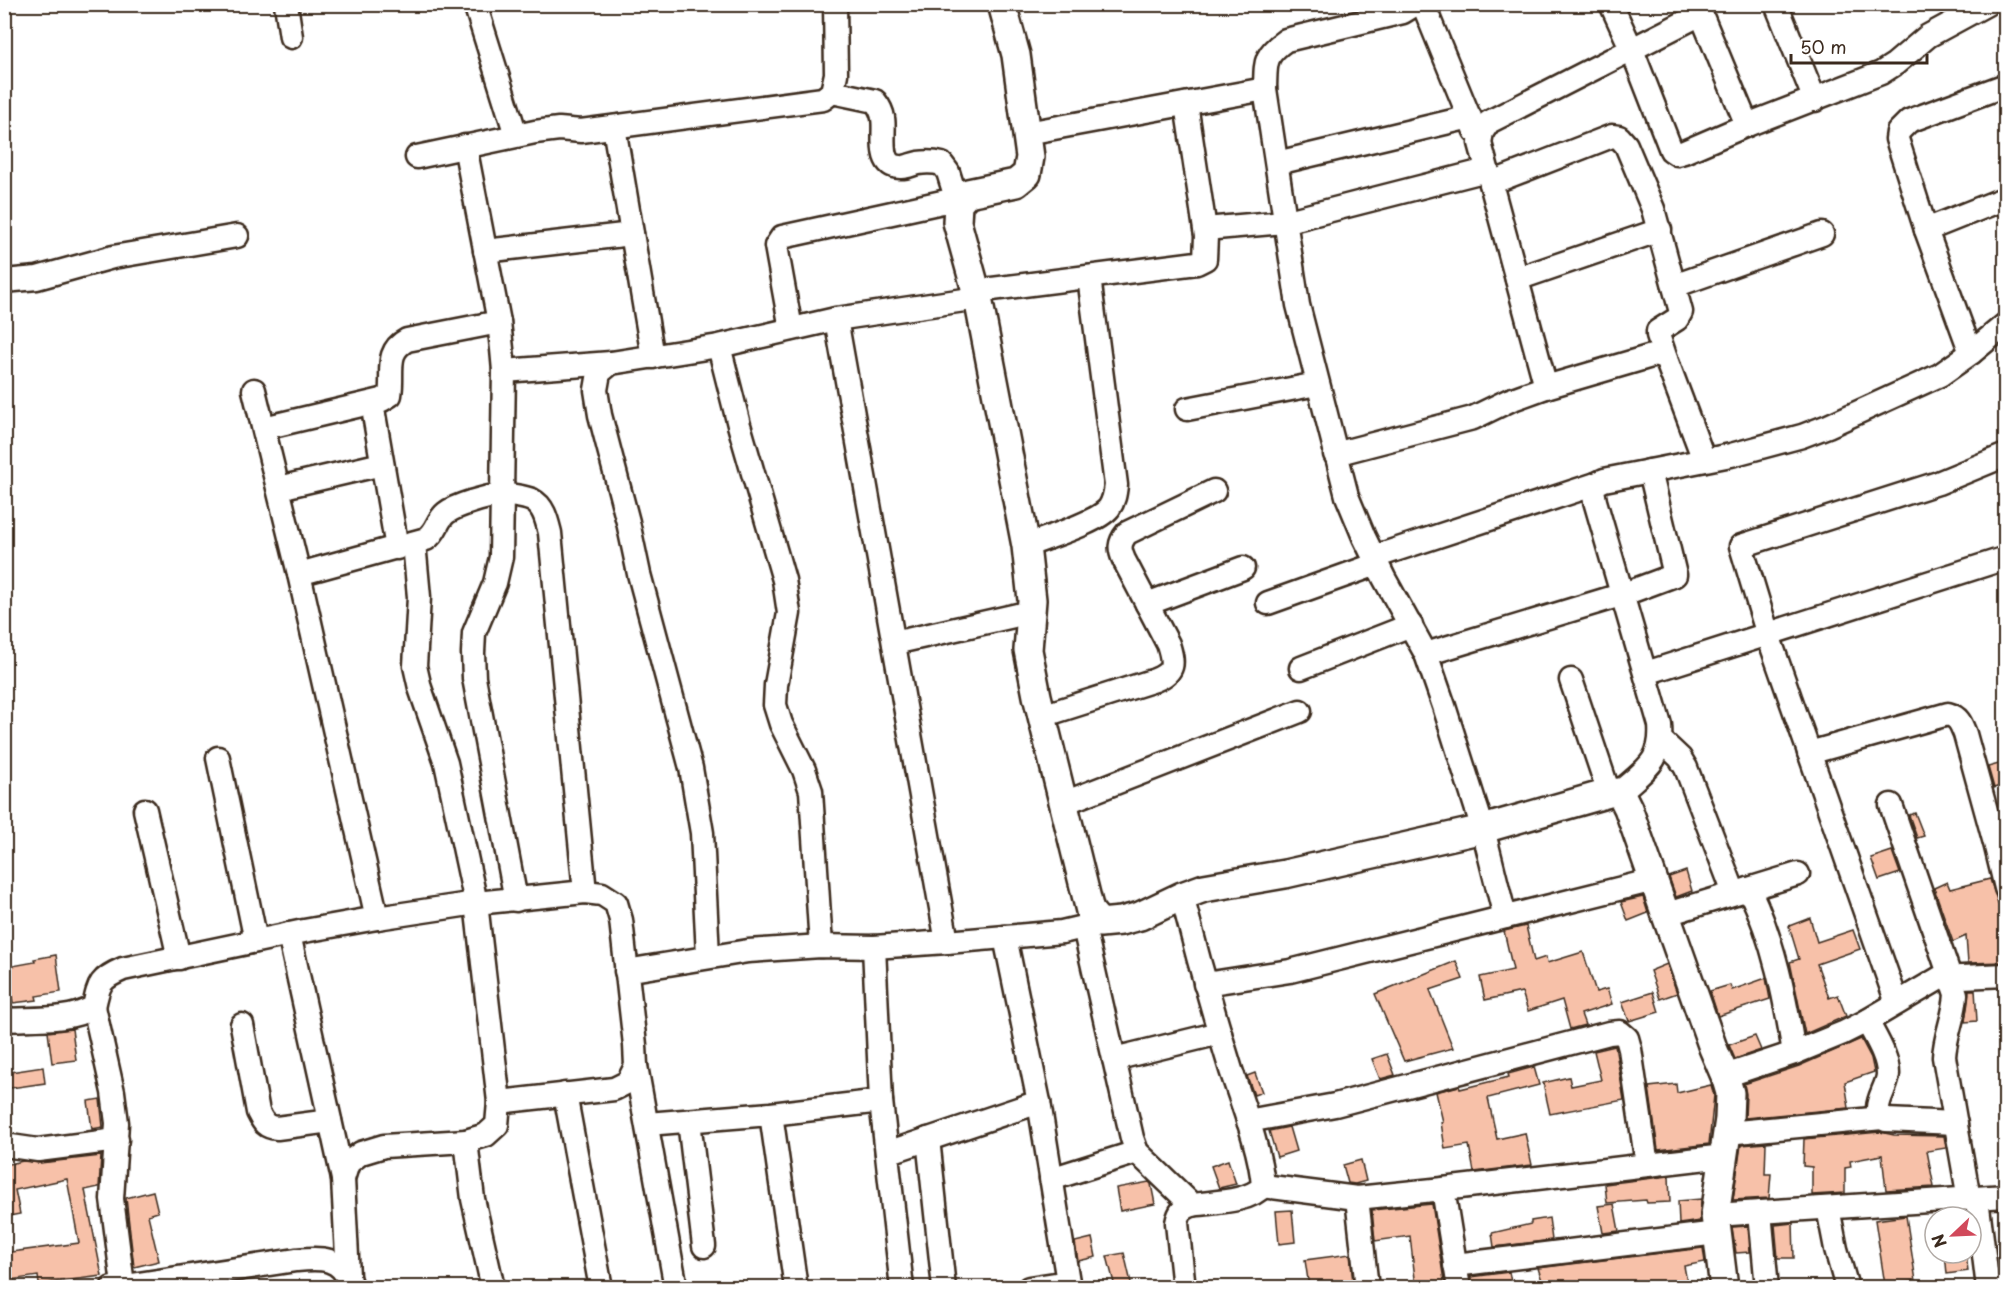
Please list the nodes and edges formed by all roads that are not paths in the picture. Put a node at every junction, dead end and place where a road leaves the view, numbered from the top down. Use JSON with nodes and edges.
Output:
{"nodes":[{"id":1,"x":286,"y":4,"type":"edge"},
{"id":2,"x":475,"y":4,"type":"edge"},
{"id":3,"x":835,"y":4,"type":"edge"},
{"id":4,"x":1002,"y":4,"type":"edge"},
{"id":5,"x":1416,"y":4,"type":"edge"},
{"id":6,"x":1423,"y":4,"type":"edge"},
{"id":7,"x":1611,"y":4,"type":"edge"},
{"id":8,"x":1776,"y":4,"type":"edge"},
{"id":9,"x":1987,"y":4,"type":"edge"},
{"id":10,"x":1699,"y":9,"type":"edge"},
{"id":11,"x":291,"y":37,"type":"dead end"},
{"id":12,"x":1632,"y":50,"type":"junction"},
{"id":13,"x":2006,"y":85,"type":"edge"},
{"id":14,"x":1265,"y":89,"type":"junction"},
{"id":15,"x":832,"y":92,"type":"junction"},
{"id":16,"x":1815,"y":100,"type":"junction"},
{"id":17,"x":1186,"y":104,"type":"junction"},
{"id":18,"x":1470,"y":117,"type":"junction"},
{"id":19,"x":1747,"y":125,"type":"junction"},
{"id":20,"x":614,"y":127,"type":"junction"},
{"id":21,"x":1027,"y":133,"type":"junction"},
{"id":22,"x":516,"y":135,"type":"junction"},
{"id":23,"x":1480,"y":142,"type":"junction"},
{"id":24,"x":465,"y":146,"type":"junction"},
{"id":25,"x":417,"y":157,"type":"dead end"},
{"id":26,"x":1277,"y":163,"type":"junction"},
{"id":27,"x":1489,"y":176,"type":"junction"},
{"id":28,"x":2006,"y":198,"type":"edge"},
{"id":29,"x":957,"y":202,"type":"junction"},
{"id":30,"x":1284,"y":222,"type":"junction"},
{"id":31,"x":1205,"y":229,"type":"junction"},
{"id":32,"x":1660,"y":230,"type":"junction"},
{"id":33,"x":1926,"y":230,"type":"junction"},
{"id":34,"x":632,"y":234,"type":"junction"},
{"id":35,"x":1822,"y":234,"type":"dead end"},
{"id":36,"x":237,"y":236,"type":"dead end"},
{"id":37,"x":485,"y":251,"type":"junction"},
{"id":38,"x":1089,"y":277,"type":"junction"},
{"id":39,"x":1517,"y":279,"type":"junction"},
{"id":40,"x":4,"y":281,"type":"edge"},
{"id":41,"x":1674,"y":286,"type":"junction"},
{"id":42,"x":977,"y":294,"type":"junction"},
{"id":43,"x":836,"y":319,"type":"junction"},
{"id":44,"x":499,"y":322,"type":"junction"},
{"id":45,"x":2006,"y":324,"type":"edge"},
{"id":46,"x":791,"y":329,"type":"junction"},
{"id":47,"x":719,"y":346,"type":"junction"},
{"id":48,"x":1971,"y":353,"type":"junction"},
{"id":49,"x":653,"y":357,"type":"junction"},
{"id":50,"x":1666,"y":359,"type":"junction"},
{"id":51,"x":611,"y":363,"type":"junction"},
{"id":52,"x":504,"y":371,"type":"junction"},
{"id":53,"x":1317,"y":384,"type":"junction"},
{"id":54,"x":1546,"y":387,"type":"junction"},
{"id":55,"x":254,"y":390,"type":"dead end"},
{"id":56,"x":372,"y":403,"type":"junction"},
{"id":57,"x":1187,"y":409,"type":"dead end"},
{"id":58,"x":264,"y":428,"type":"junction"},
{"id":59,"x":1335,"y":454,"type":"junction"},
{"id":60,"x":2006,"y":455,"type":"edge"},
{"id":61,"x":1704,"y":460,"type":"junction"},
{"id":62,"x":382,"y":464,"type":"junction"},
{"id":63,"x":1650,"y":471,"type":"junction"},
{"id":64,"x":1596,"y":484,"type":"junction"},
{"id":65,"x":279,"y":488,"type":"junction"},
{"id":66,"x":1214,"y":491,"type":"dead end"},
{"id":67,"x":502,"y":494,"type":"junction"},
{"id":68,"x":1095,"y":518,"type":"junction"},
{"id":69,"x":406,"y":545,"type":"junction"},
{"id":70,"x":1026,"y":546,"type":"junction"},
{"id":71,"x":1120,"y":552,"type":"junction"},
{"id":72,"x":2006,"y":558,"type":"edge"},
{"id":73,"x":1376,"y":561,"type":"junction"},
{"id":74,"x":1243,"y":568,"type":"dead end"},
{"id":75,"x":299,"y":574,"type":"junction"},
{"id":76,"x":1624,"y":594,"type":"junction"},
{"id":77,"x":1268,"y":603,"type":"dead end"},
{"id":78,"x":1147,"y":604,"type":"junction"},
{"id":79,"x":1031,"y":612,"type":"junction"},
{"id":80,"x":1411,"y":625,"type":"junction"},
{"id":81,"x":1768,"y":634,"type":"junction"},
{"id":82,"x":894,"y":643,"type":"junction"},
{"id":83,"x":1426,"y":654,"type":"junction"},
{"id":84,"x":1301,"y":668,"type":"dead end"},
{"id":85,"x":1647,"y":673,"type":"junction"},
{"id":86,"x":1571,"y":680,"type":"dead end"},
{"id":87,"x":1300,"y":711,"type":"dead end"},
{"id":88,"x":1042,"y":716,"type":"junction"},
{"id":89,"x":1662,"y":741,"type":"junction"},
{"id":90,"x":1809,"y":753,"type":"junction"},
{"id":91,"x":218,"y":758,"type":"dead end"},
{"id":92,"x":1614,"y":793,"type":"junction"},
{"id":93,"x":1064,"y":803,"type":"junction"},
{"id":94,"x":1891,"y":805,"type":"dead end"},
{"id":95,"x":145,"y":810,"type":"dead end"},
{"id":96,"x":1483,"y":829,"type":"junction"},
{"id":97,"x":1798,"y":874,"type":"dead end"},
{"id":98,"x":1654,"y":880,"type":"junction"},
{"id":99,"x":2006,"y":888,"type":"edge"},
{"id":100,"x":1742,"y":891,"type":"junction"},
{"id":101,"x":585,"y":892,"type":"junction"},
{"id":102,"x":1182,"y":896,"type":"junction"},
{"id":103,"x":516,"y":900,"type":"junction"},
{"id":104,"x":476,"y":903,"type":"junction"},
{"id":105,"x":1667,"y":914,"type":"junction"},
{"id":106,"x":1505,"y":917,"type":"junction"},
{"id":107,"x":377,"y":918,"type":"junction"},
{"id":108,"x":1092,"y":925,"type":"junction"},
{"id":109,"x":289,"y":934,"type":"junction"},
{"id":110,"x":1005,"y":937,"type":"junction"},
{"id":111,"x":256,"y":941,"type":"junction"},
{"id":112,"x":947,"y":942,"type":"junction"},
{"id":113,"x":821,"y":946,"type":"junction"},
{"id":114,"x":874,"y":947,"type":"junction"},
{"id":115,"x":708,"y":956,"type":"junction"},
{"id":116,"x":179,"y":958,"type":"junction"},
{"id":117,"x":626,"y":971,"type":"junction"},
{"id":118,"x":2006,"y":975,"type":"edge"},
{"id":119,"x":1949,"y":977,"type":"junction"},
{"id":120,"x":1204,"y":984,"type":"junction"},
{"id":121,"x":1897,"y":1003,"type":"junction"},
{"id":122,"x":94,"y":1007,"type":"junction"},
{"id":123,"x":4,"y":1020,"type":"edge"},
{"id":124,"x":1867,"y":1021,"type":"junction"},
{"id":125,"x":242,"y":1025,"type":"dead end"},
{"id":126,"x":1220,"y":1033,"type":"junction"},
{"id":127,"x":1794,"y":1053,"type":"junction"},
{"id":128,"x":1114,"y":1059,"type":"junction"},
{"id":129,"x":636,"y":1066,"type":"junction"},
{"id":130,"x":1725,"y":1076,"type":"junction"},
{"id":131,"x":565,"y":1095,"type":"junction"},
{"id":132,"x":499,"y":1101,"type":"junction"},
{"id":133,"x":881,"y":1101,"type":"junction"},
{"id":134,"x":1038,"y":1102,"type":"junction"},
{"id":135,"x":771,"y":1114,"type":"junction"},
{"id":136,"x":1882,"y":1118,"type":"junction"},
{"id":137,"x":330,"y":1121,"type":"junction"},
{"id":138,"x":689,"y":1121,"type":"junction"},
{"id":139,"x":1248,"y":1122,"type":"junction"},
{"id":140,"x":1956,"y":1123,"type":"junction"},
{"id":141,"x":647,"y":1124,"type":"junction"},
{"id":142,"x":928,"y":1139,"type":"junction"},
{"id":143,"x":117,"y":1140,"type":"junction"},
{"id":144,"x":466,"y":1141,"type":"junction"},
{"id":145,"x":1725,"y":1144,"type":"junction"},
{"id":146,"x":4,"y":1145,"type":"edge"},
{"id":147,"x":1137,"y":1152,"type":"junction"},
{"id":148,"x":887,"y":1153,"type":"junction"},
{"id":149,"x":1647,"y":1165,"type":"junction"},
{"id":150,"x":343,"y":1179,"type":"junction"},
{"id":151,"x":1051,"y":1179,"type":"junction"},
{"id":152,"x":1263,"y":1186,"type":"junction"},
{"id":153,"x":1443,"y":1189,"type":"junction"},
{"id":154,"x":2006,"y":1196,"type":"edge"},
{"id":155,"x":1357,"y":1198,"type":"junction"},
{"id":156,"x":1973,"y":1198,"type":"junction"},
{"id":157,"x":1192,"y":1205,"type":"junction"},
{"id":158,"x":1828,"y":1208,"type":"junction"},
{"id":159,"x":1760,"y":1212,"type":"junction"},
{"id":160,"x":1716,"y":1224,"type":"junction"},
{"id":161,"x":704,"y":1246,"type":"dead end"},
{"id":162,"x":1455,"y":1265,"type":"junction"},
{"id":163,"x":350,"y":1282,"type":"edge"},
{"id":164,"x":1069,"y":1285,"type":"edge"},
{"id":165,"x":117,"y":1286,"type":"edge"},
{"id":166,"x":493,"y":1287,"type":"edge"},
{"id":167,"x":601,"y":1287,"type":"edge"},
{"id":168,"x":676,"y":1287,"type":"edge"},
{"id":169,"x":796,"y":1287,"type":"edge"},
{"id":170,"x":902,"y":1287,"type":"edge"},
{"id":171,"x":944,"y":1287,"type":"edge"},
{"id":172,"x":1029,"y":1287,"type":"edge"},
{"id":173,"x":1184,"y":1287,"type":"edge"},
{"id":174,"x":1367,"y":1287,"type":"edge"},
{"id":175,"x":1459,"y":1287,"type":"edge"},
{"id":176,"x":1724,"y":1287,"type":"edge"},
{"id":177,"x":1767,"y":1287,"type":"edge"},
{"id":178,"x":1847,"y":1287,"type":"edge"},
{"id":179,"x":1988,"y":1287,"type":"edge"}],
"edges":[{"from":1,"to":11,"type":"street"},
{"from":2,"to":22,"type":"street"},
{"from":3,"to":15,"type":"street"},
{"from":4,"to":21,"type":"street"},
{"from":5,"to":14,"type":"street"},
{"from":6,"to":18,"type":"street"},
{"from":7,"to":12,"type":"street"},
{"from":8,"to":16,"type":"street"},
{"from":9,"to":16,"type":"street"},
{"from":10,"to":12,"type":"street"},
{"from":10,"to":19,"type":"street"},
{"from":12,"to":19,"type":"street"},
{"from":12,"to":23,"type":"street"},
{"from":13,"to":33,"type":"street"},
{"from":14,"to":17,"type":"street"},
{"from":14,"to":26,"type":"street"},
{"from":15,"to":20,"type":"street"},
{"from":15,"to":29,"type":"street"},
{"from":16,"to":19,"type":"street"},
{"from":17,"to":21,"type":"street"},
{"from":17,"to":31,"type":"street"},
{"from":18,"to":23,"type":"street"},
{"from":18,"to":26,"type":"street"},
{"from":20,"to":22,"type":"street"},
{"from":20,"to":34,"type":"street"},
{"from":21,"to":29,"type":"street"},
{"from":22,"to":24,"type":"street"},
{"from":23,"to":27,"type":"street"},
{"from":24,"to":25,"type":"street"},
{"from":24,"to":37,"type":"street"},
{"from":26,"to":30,"type":"street"},
{"from":27,"to":30,"type":"street"},
{"from":27,"to":32,"type":"street"},
{"from":27,"to":39,"type":"street"},
{"from":28,"to":33,"type":"street"},
{"from":29,"to":42,"type":"street"},
{"from":29,"to":46,"type":"street"},
{"from":30,"to":31,"type":"street"},
{"from":30,"to":53,"type":"street"},
{"from":31,"to":38,"type":"street"},
{"from":32,"to":39,"type":"street"},
{"from":32,"to":41,"type":"street"},
{"from":33,"to":48,"type":"street"},
{"from":34,"to":37,"type":"street"},
{"from":34,"to":49,"type":"street"},
{"from":35,"to":41,"type":"street"},
{"from":36,"to":40,"type":"street"},
{"from":37,"to":44,"type":"street"},
{"from":38,"to":42,"type":"street"},
{"from":38,"to":68,"type":"street"},
{"from":39,"to":54,"type":"street"},
{"from":41,"to":50,"type":"street"},
{"from":42,"to":43,"type":"street"},
{"from":42,"to":70,"type":"street"},
{"from":43,"to":46,"type":"street"},
{"from":43,"to":82,"type":"street"},
{"from":44,"to":52,"type":"street"},
{"from":44,"to":56,"type":"street"},
{"from":45,"to":48,"type":"street"},
{"from":46,"to":47,"type":"street"},
{"from":47,"to":49,"type":"street"},
{"from":47,"to":113,"type":"street"},
{"from":48,"to":61,"type":"street"},
{"from":49,"to":51,"type":"street"},
{"from":50,"to":54,"type":"street"},
{"from":50,"to":61,"type":"street"},
{"from":51,"to":52,"type":"street"},
{"from":51,"to":115,"type":"street"},
{"from":52,"to":67,"type":"street"},
{"from":53,"to":57,"type":"street"},
{"from":53,"to":59,"type":"street"},
{"from":54,"to":59,"type":"street"},
{"from":55,"to":58,"type":"street"},
{"from":56,"to":58,"type":"street"},
{"from":56,"to":62,"type":"street"},
{"from":58,"to":65,"type":"street"},
{"from":59,"to":73,"type":"street"},
{"from":60,"to":81,"type":"street"},
{"from":61,"to":63,"type":"street"},
{"from":62,"to":65,"type":"street"},
{"from":62,"to":69,"type":"street"},
{"from":63,"to":64,"type":"street"},
{"from":63,"to":76,"type":"street"},
{"from":64,"to":73,"type":"street"},
{"from":64,"to":76,"type":"street"},
{"from":65,"to":75,"type":"street"},
{"from":66,"to":71,"type":"street"},
{"from":67,"to":69,"type":"street"},
{"from":67,"to":101,"type":"street"},
{"from":67,"to":103,"type":"street"},
{"from":68,"to":70,"type":"street"},
{"from":68,"to":71,"type":"street"},
{"from":69,"to":75,"type":"street"},
{"from":69,"to":104,"type":"street"},
{"from":70,"to":79,"type":"street"},
{"from":71,"to":78,"type":"street"},
{"from":72,"to":81,"type":"street"},
{"from":73,"to":77,"type":"street"},
{"from":73,"to":80,"type":"street"},
{"from":74,"to":78,"type":"street"},
{"from":75,"to":107,"type":"street"},
{"from":76,"to":83,"type":"street"},
{"from":76,"to":85,"type":"street"},
{"from":78,"to":88,"type":"street"},
{"from":79,"to":82,"type":"street"},
{"from":79,"to":88,"type":"street"},
{"from":80,"to":83,"type":"street"},
{"from":80,"to":84,"type":"street"},
{"from":81,"to":85,"type":"street"},
{"from":81,"to":90,"type":"street"},
{"from":82,"to":112,"type":"street"},
{"from":83,"to":96,"type":"street"},
{"from":85,"to":89,"type":"street"},
{"from":86,"to":92,"type":"street"},
{"from":87,"to":93,"type":"street"},
{"from":88,"to":93,"type":"street"},
{"from":89,"to":92,"type":"street"},
{"from":89,"to":100,"type":"street"},
{"from":90,"to":99,"type":"street"},
{"from":90,"to":121,"type":"street"},
{"from":91,"to":111,"type":"street"},
{"from":92,"to":96,"type":"street"},
{"from":92,"to":98,"type":"street"},
{"from":93,"to":108,"type":"street"},
{"from":94,"to":119,"type":"street"},
{"from":95,"to":116,"type":"street"},
{"from":96,"to":102,"type":"street"},
{"from":96,"to":106,"type":"street"},
{"from":97,"to":100,"type":"street"},
{"from":98,"to":105,"type":"street"},
{"from":98,"to":106,"type":"street"},
{"from":100,"to":105,"type":"street"},
{"from":100,"to":127,"type":"street"},
{"from":101,"to":103,"type":"street"},
{"from":101,"to":117,"type":"street"},
{"from":102,"to":108,"type":"street"},
{"from":102,"to":120,"type":"street"},
{"from":103,"to":104,"type":"street"},
{"from":104,"to":107,"type":"street"},
{"from":104,"to":132,"type":"street"},
{"from":105,"to":130,"type":"street"},
{"from":106,"to":120,"type":"street"},
{"from":107,"to":109,"type":"street"},
{"from":108,"to":110,"type":"street"},
{"from":108,"to":128,"type":"street"},
{"from":109,"to":111,"type":"street"},
{"from":109,"to":137,"type":"street"},
{"from":110,"to":112,"type":"street"},
{"from":110,"to":134,"type":"street"},
{"from":111,"to":116,"type":"street"},
{"from":112,"to":114,"type":"street"},
{"from":113,"to":114,"type":"street"},
{"from":113,"to":115,"type":"street"},
{"from":114,"to":133,"type":"street"},
{"from":115,"to":117,"type":"street"},
{"from":116,"to":122,"type":"street"},
{"from":117,"to":129,"type":"street"},
{"from":118,"to":119,"type":"street"},
{"from":119,"to":121,"type":"street"},
{"from":119,"to":140,"type":"street"},
{"from":120,"to":126,"type":"street"},
{"from":121,"to":124,"type":"street"},
{"from":122,"to":123,"type":"street"},
{"from":122,"to":143,"type":"street"},
{"from":124,"to":127,"type":"street"},
{"from":124,"to":136,"type":"street"},
{"from":125,"to":137,"type":"street"},
{"from":126,"to":128,"type":"street"},
{"from":126,"to":139,"type":"street"},
{"from":127,"to":130,"type":"street"},
{"from":128,"to":147,"type":"street"},
{"from":129,"to":131,"type":"street"},
{"from":129,"to":141,"type":"street"},
{"from":130,"to":145,"type":"street"},
{"from":131,"to":132,"type":"street"},
{"from":131,"to":167,"type":"street"},
{"from":132,"to":144,"type":"street"},
{"from":133,"to":135,"type":"street"},
{"from":133,"to":148,"type":"street"},
{"from":134,"to":142,"type":"street"},
{"from":134,"to":151,"type":"street"},
{"from":135,"to":138,"type":"street"},
{"from":135,"to":169,"type":"street"},
{"from":136,"to":140,"type":"street"},
{"from":136,"to":145,"type":"street"},
{"from":137,"to":150,"type":"street"},
{"from":138,"to":141,"type":"street"},
{"from":138,"to":161,"type":"street"},
{"from":139,"to":149,"type":"street"},
{"from":139,"to":152,"type":"street"},
{"from":140,"to":156,"type":"street"},
{"from":141,"to":168,"type":"street"},
{"from":142,"to":148,"type":"street"},
{"from":142,"to":171,"type":"street"},
{"from":143,"to":146,"type":"street"},
{"from":143,"to":165,"type":"street"},
{"from":144,"to":150,"type":"street"},
{"from":144,"to":166,"type":"street"},
{"from":145,"to":149,"type":"street"},
{"from":145,"to":160,"type":"street"},
{"from":147,"to":151,"type":"street"},
{"from":147,"to":157,"type":"street"},
{"from":148,"to":170,"type":"street"},
{"from":149,"to":153,"type":"street"},
{"from":150,"to":163,"type":"street"},
{"from":151,"to":164,"type":"street"},
{"from":152,"to":155,"type":"street"},
{"from":152,"to":157,"type":"street"},
{"from":153,"to":155,"type":"street"},
{"from":153,"to":162,"type":"street"},
{"from":154,"to":156,"type":"street"},
{"from":155,"to":174,"type":"street"},
{"from":156,"to":158,"type":"street"},
{"from":156,"to":179,"type":"street"},
{"from":157,"to":173,"type":"street"},
{"from":158,"to":159,"type":"street"},
{"from":158,"to":178,"type":"street"},
{"from":159,"to":160,"type":"street"},
{"from":159,"to":177,"type":"street"},
{"from":160,"to":162,"type":"street"},
{"from":160,"to":176,"type":"street"},
{"from":162,"to":175,"type":"street"},
{"from":163,"to":165,"type":"street"},
{"from":164,"to":172,"type":"street"}]}
